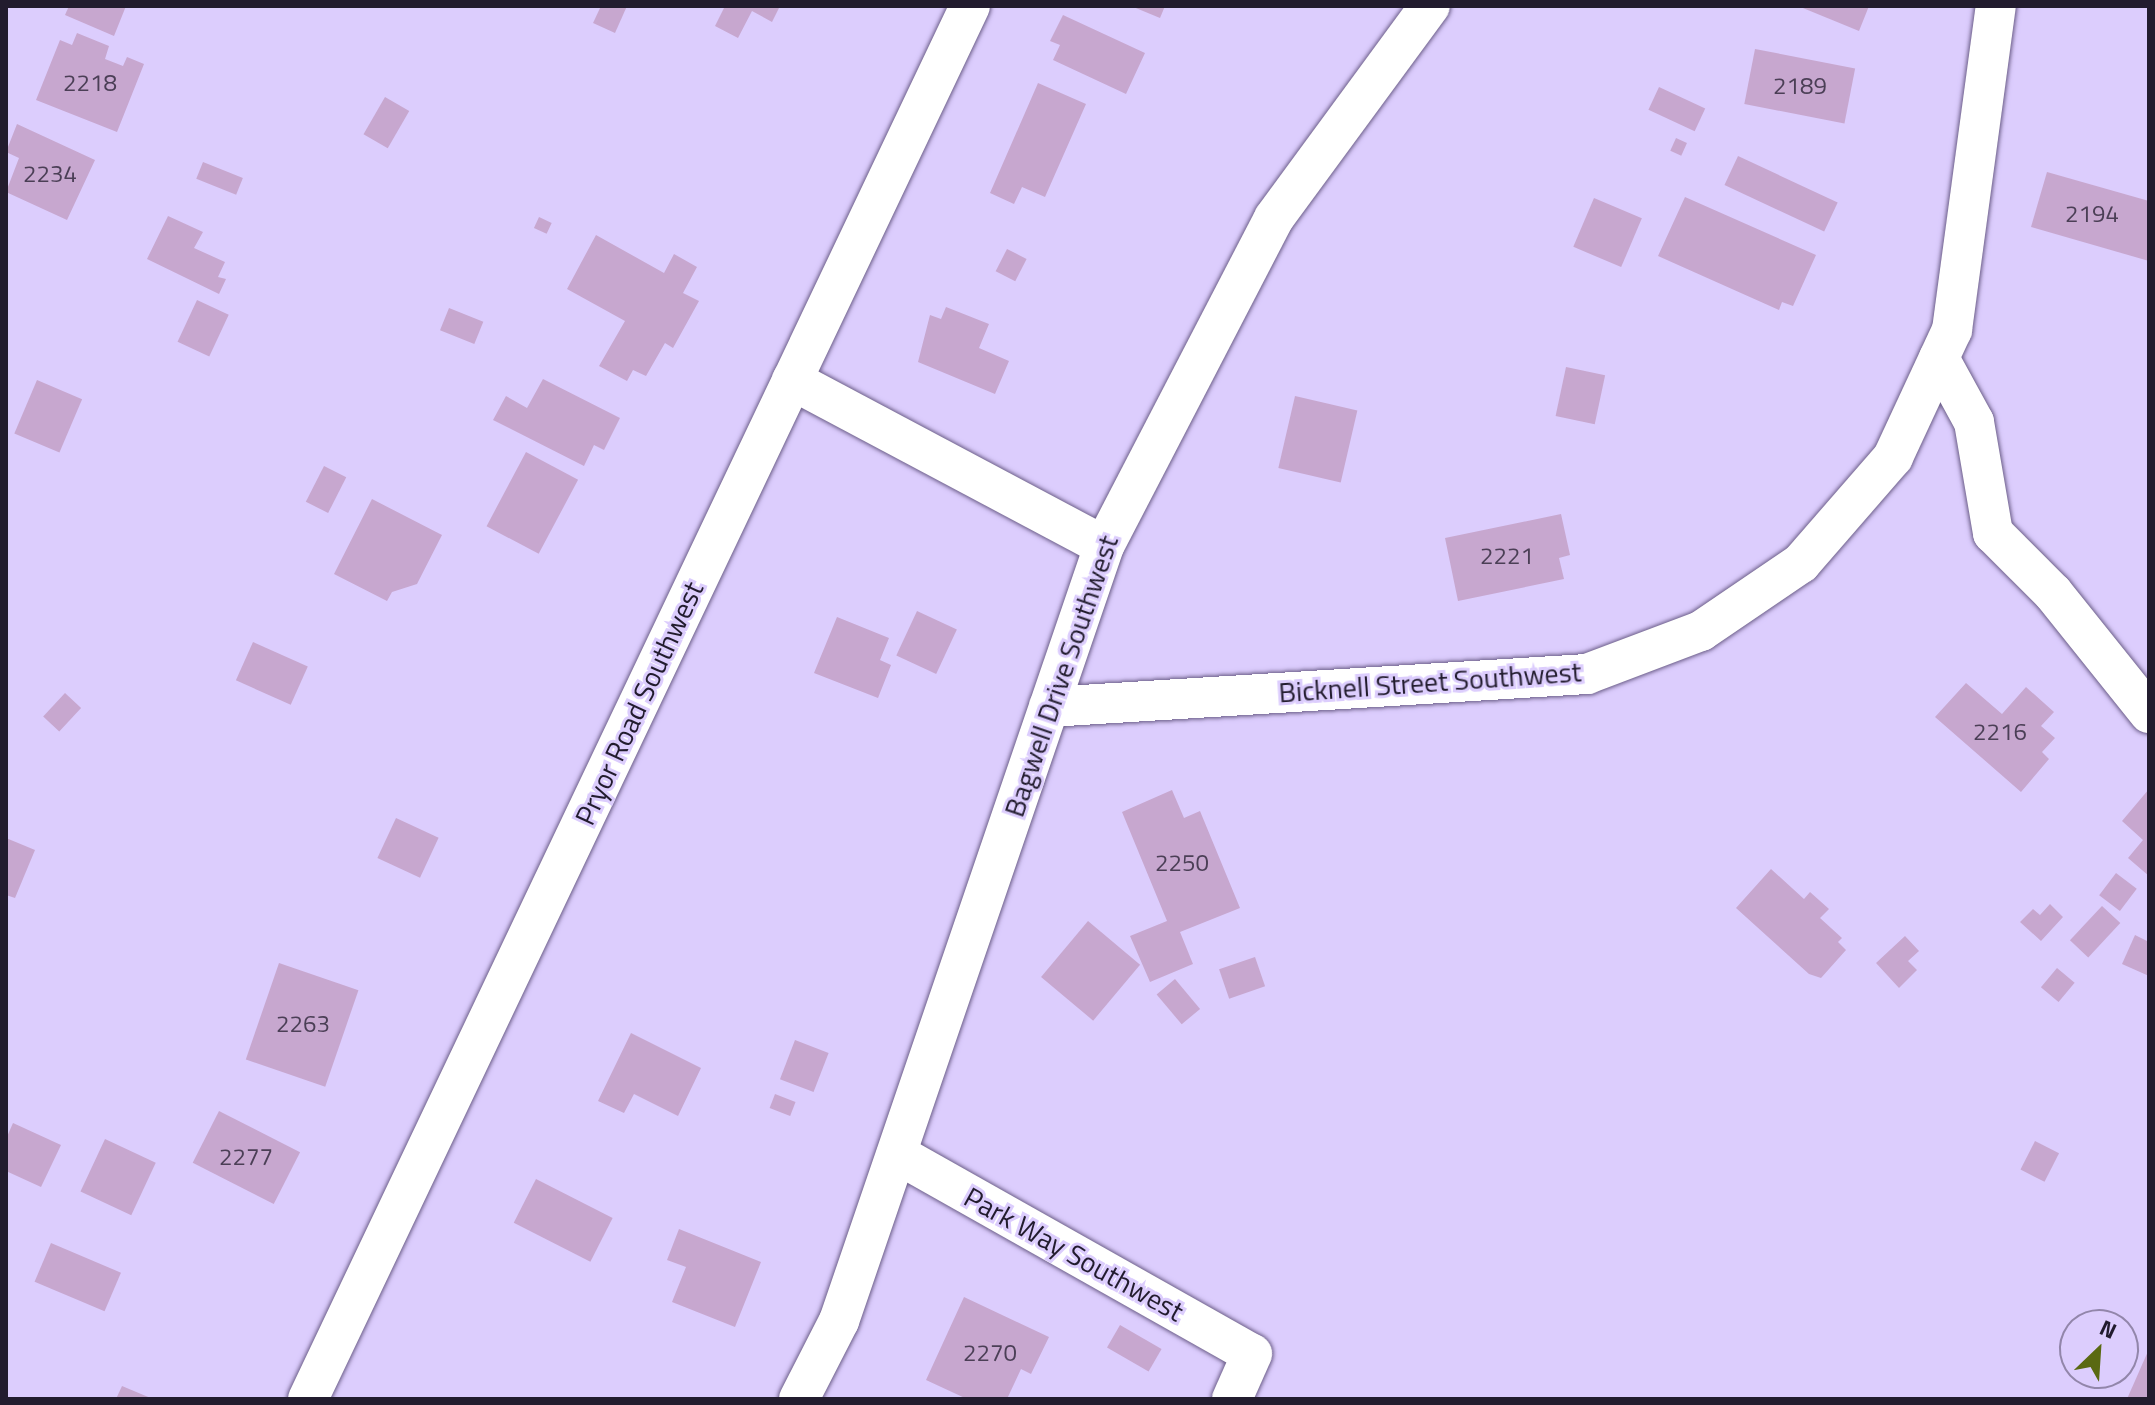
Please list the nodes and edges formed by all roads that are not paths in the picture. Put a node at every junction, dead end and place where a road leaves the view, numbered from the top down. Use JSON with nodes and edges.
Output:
{"nodes":[{"id":1,"x":970,"y":6,"type":"edge"},
{"id":2,"x":1430,"y":6,"type":"edge"},
{"id":3,"x":1996,"y":6,"type":"edge"},
{"id":4,"x":1939,"y":358,"type":"junction"},
{"id":5,"x":792,"y":380,"type":"junction"},
{"id":6,"x":1104,"y":546,"type":"junction"},
{"id":7,"x":1049,"y":707,"type":"junction"},
{"id":8,"x":2149,"y":713,"type":"edge"},
{"id":9,"x":897,"y":1154,"type":"junction"},
{"id":10,"x":308,"y":1399,"type":"edge"},
{"id":11,"x":799,"y":1399,"type":"edge"},
{"id":12,"x":1232,"y":1399,"type":"edge"}],
"edges":[{"from":1,"to":5,"type":"street","name":"Pryor Road Southwest"},
{"from":2,"to":6,"type":"street","name":"Bagwell Drive Southwest"},
{"from":3,"to":4,"type":"street","name":"Bicknell Street Southwest"},
{"from":4,"to":7,"type":"street","name":"Bicknell Street Southwest"},
{"from":4,"to":8,"type":"street"},
{"from":5,"to":6,"type":"street"},
{"from":5,"to":10,"type":"street","name":"Pryor Road Southwest"},
{"from":6,"to":7,"type":"street","name":"Bagwell Drive Southwest"},
{"from":7,"to":9,"type":"street","name":"Bagwell Drive Southwest"},
{"from":9,"to":11,"type":"street","name":"Bagwell Drive Southwest"},
{"from":9,"to":12,"type":"street","name":"Park Way Southwest"}]}
